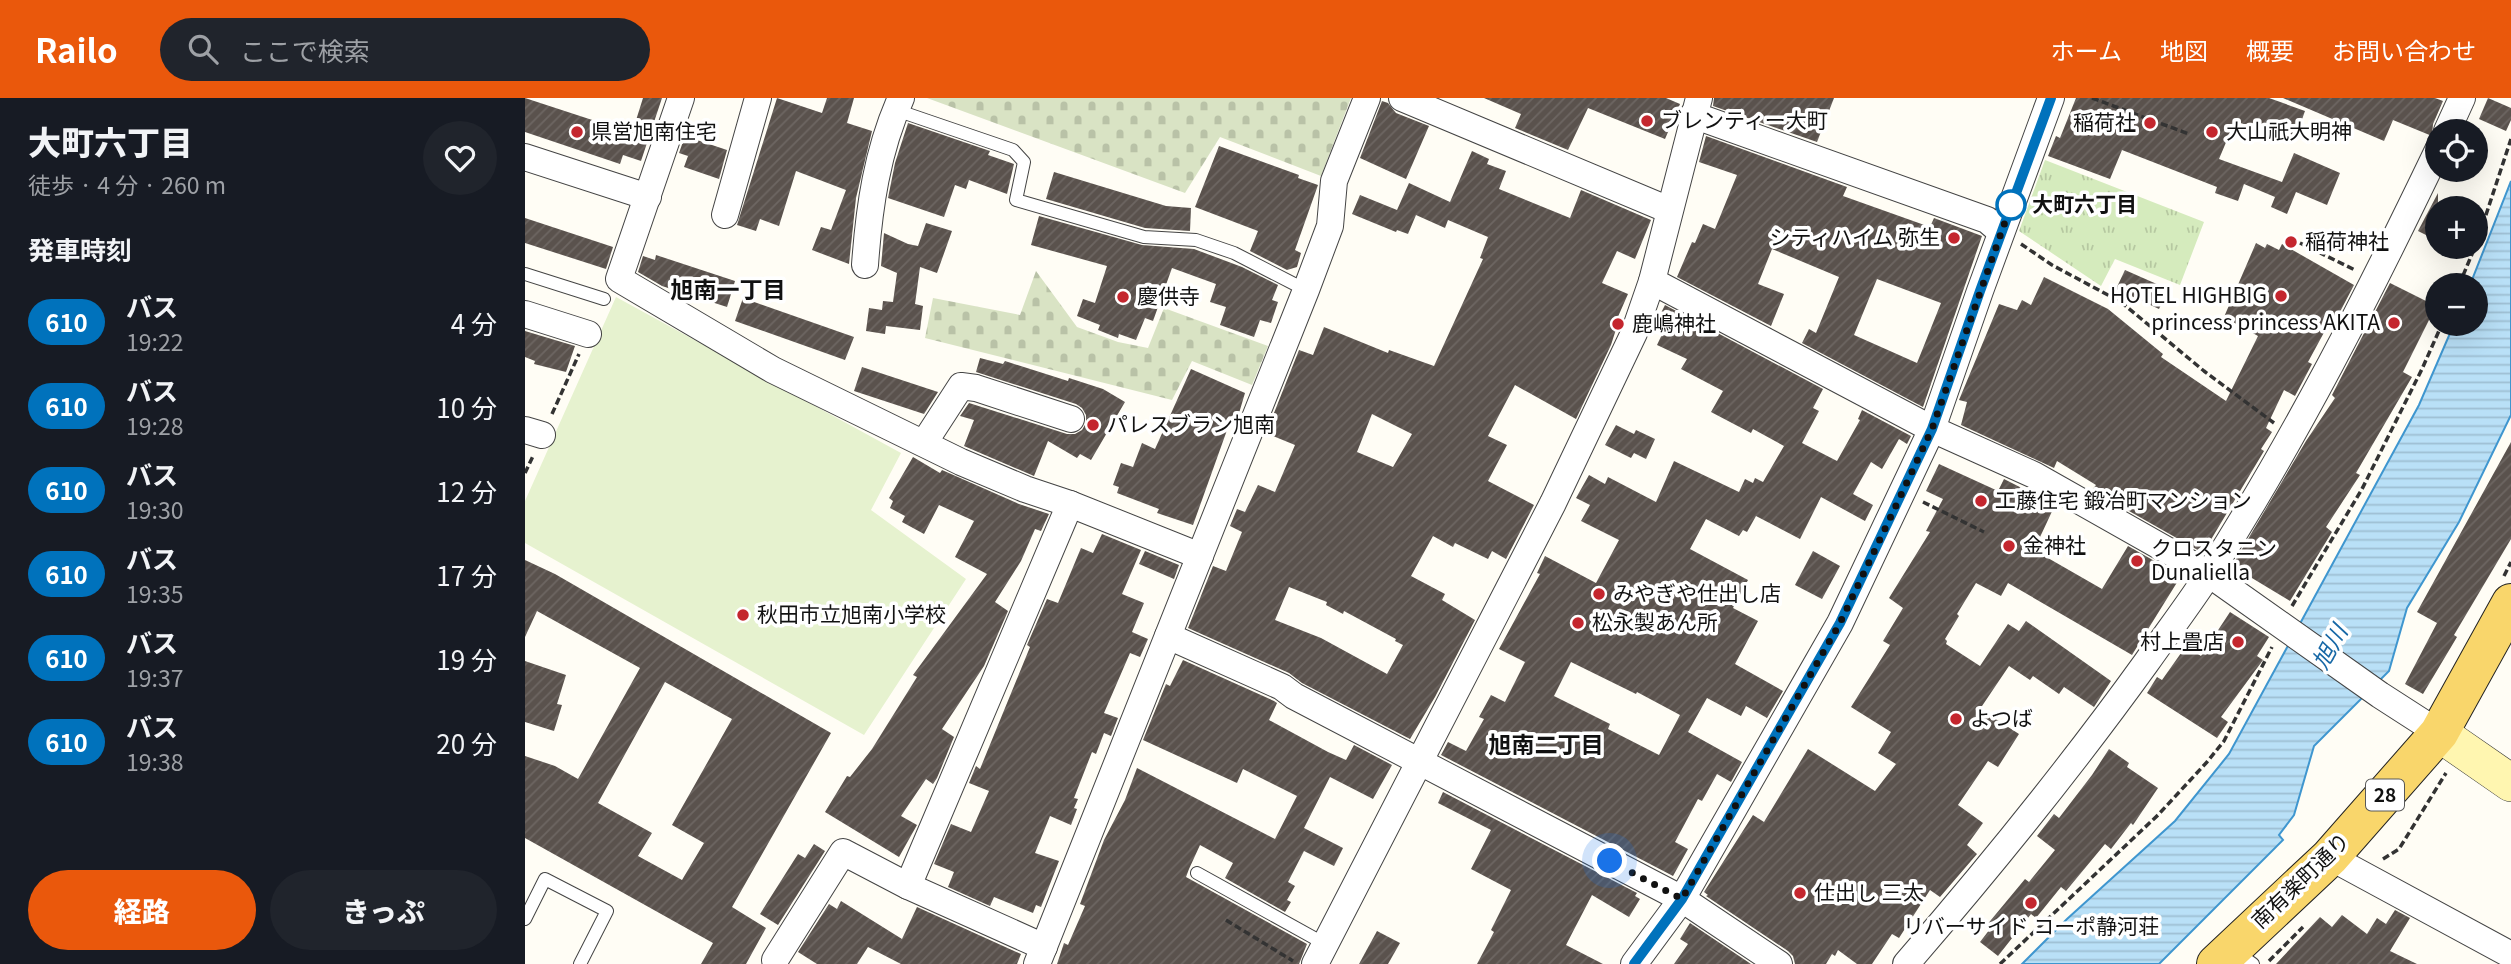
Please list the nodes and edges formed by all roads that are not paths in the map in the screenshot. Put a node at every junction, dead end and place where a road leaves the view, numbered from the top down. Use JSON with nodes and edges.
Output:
{"nodes":[{"id":1,"x":681,"y":98,"type":"edge"},
{"id":2,"x":758,"y":98,"type":"edge"},
{"id":3,"x":1367,"y":98,"type":"edge"},
{"id":4,"x":1402,"y":98,"type":"edge"},
{"id":5,"x":2051,"y":98,"type":"edge"},
{"id":6,"x":2462,"y":98,"type":"edge"},
{"id":7,"x":899,"y":104,"type":"edge"},
{"id":8,"x":1696,"y":107,"type":"edge"},
{"id":9,"x":2452,"y":119,"type":"edge"},
{"id":10,"x":525,"y":157,"type":"edge"},
{"id":11,"x":2425,"y":177,"type":"edge"},
{"id":12,"x":647,"y":197,"type":"junction"},
{"id":13,"x":1669,"y":210,"type":"junction"},
{"id":14,"x":725,"y":215,"type":"dead end"},
{"id":15,"x":2001,"y":232,"type":"junction"},
{"id":16,"x":865,"y":265,"type":"dead end"},
{"id":17,"x":525,"y":274,"type":"edge"},
{"id":18,"x":1652,"y":281,"type":"junction"},
{"id":19,"x":1306,"y":290,"type":"junction"},
{"id":20,"x":604,"y":299,"type":"dead end"},
{"id":21,"x":525,"y":314,"type":"edge"},
{"id":22,"x":588,"y":334,"type":"road end"},
{"id":23,"x":1071,"y":419,"type":"dead end"},
{"id":24,"x":1932,"y":429,"type":"junction"},
{"id":25,"x":924,"y":443,"type":"junction"},
{"id":26,"x":1070,"y":504,"type":"junction"},
{"id":27,"x":1200,"y":556,"type":"junction"},
{"id":28,"x":2209,"y":574,"type":"junction"},
{"id":29,"x":2511,"y":603,"type":"edge"},
{"id":30,"x":1168,"y":636,"type":"junction"},
{"id":31,"x":2439,"y":733,"type":"junction"},
{"id":32,"x":1420,"y":762,"type":"junction"},
{"id":33,"x":2511,"y":783,"type":"edge"},
{"id":34,"x":2330,"y":857,"type":"junction"},
{"id":35,"x":1197,"y":873,"type":"dead end"},
{"id":36,"x":908,"y":886,"type":"junction"},
{"id":37,"x":1682,"y":899,"type":"junction"},
{"id":38,"x":525,"y":919,"type":"edge"},
{"id":39,"x":1320,"y":954,"type":"edge"},
{"id":40,"x":2511,"y":955,"type":"edge"},
{"id":41,"x":1040,"y":956,"type":"edge"},
{"id":42,"x":2234,"y":959,"type":"edge"},
{"id":43,"x":775,"y":960,"type":"dead end"},
{"id":44,"x":580,"y":964,"type":"edge"},
{"id":45,"x":1634,"y":964,"type":"edge"},
{"id":46,"x":1779,"y":964,"type":"edge"},
{"id":47,"x":1906,"y":964,"type":"edge"}],
"edges":[{"from":1,"to":12,"type":"street"},
{"from":2,"to":14,"type":"street"},
{"from":3,"to":19,"type":"street"},
{"from":4,"to":13,"type":"street"},
{"from":5,"to":15,"type":"street"},
{"from":6,"to":9,"type":"street"},
{"from":7,"to":16,"type":"street"},
{"from":7,"to":19,"type":"lane"},
{"from":8,"to":13,"type":"street"},
{"from":8,"to":15,"type":"street"},
{"from":10,"to":12,"type":"street"},
{"from":11,"to":28,"type":"street"},
{"from":12,"to":25,"type":"street"},
{"from":13,"to":18,"type":"street"},
{"from":15,"to":24,"type":"street"},
{"from":17,"to":20,"type":"lane"},
{"from":18,"to":24,"type":"street"},
{"from":18,"to":32,"type":"street"},
{"from":19,"to":27,"type":"street"},
{"from":21,"to":22,"type":"street"},
{"from":23,"to":25,"type":"street"},
{"from":24,"to":28,"type":"street"},
{"from":24,"to":37,"type":"street"},
{"from":25,"to":26,"type":"street"},
{"from":26,"to":27,"type":"street"},
{"from":26,"to":36,"type":"street"},
{"from":27,"to":30,"type":"street"},
{"from":28,"to":31,"type":"street"},
{"from":28,"to":47,"type":"street"},
{"from":29,"to":31,"type":"main road","number":"28"},
{"from":30,"to":32,"type":"street"},
{"from":30,"to":41,"type":"street"},
{"from":31,"to":33,"type":"street"},
{"from":31,"to":34,"type":"main road","name":"南有楽町通り","number":"28"},
{"from":32,"to":37,"type":"street"},
{"from":32,"to":39,"type":"street"},
{"from":34,"to":40,"type":"street"},
{"from":34,"to":42,"type":"main road","name":"南有楽町通り","number":"28"},
{"from":35,"to":39,"type":"lane"},
{"from":36,"to":41,"type":"street"},
{"from":36,"to":43,"type":"street"},
{"from":37,"to":45,"type":"street"},
{"from":37,"to":46,"type":"street"},
{"from":38,"to":44,"type":"lane"}]}
